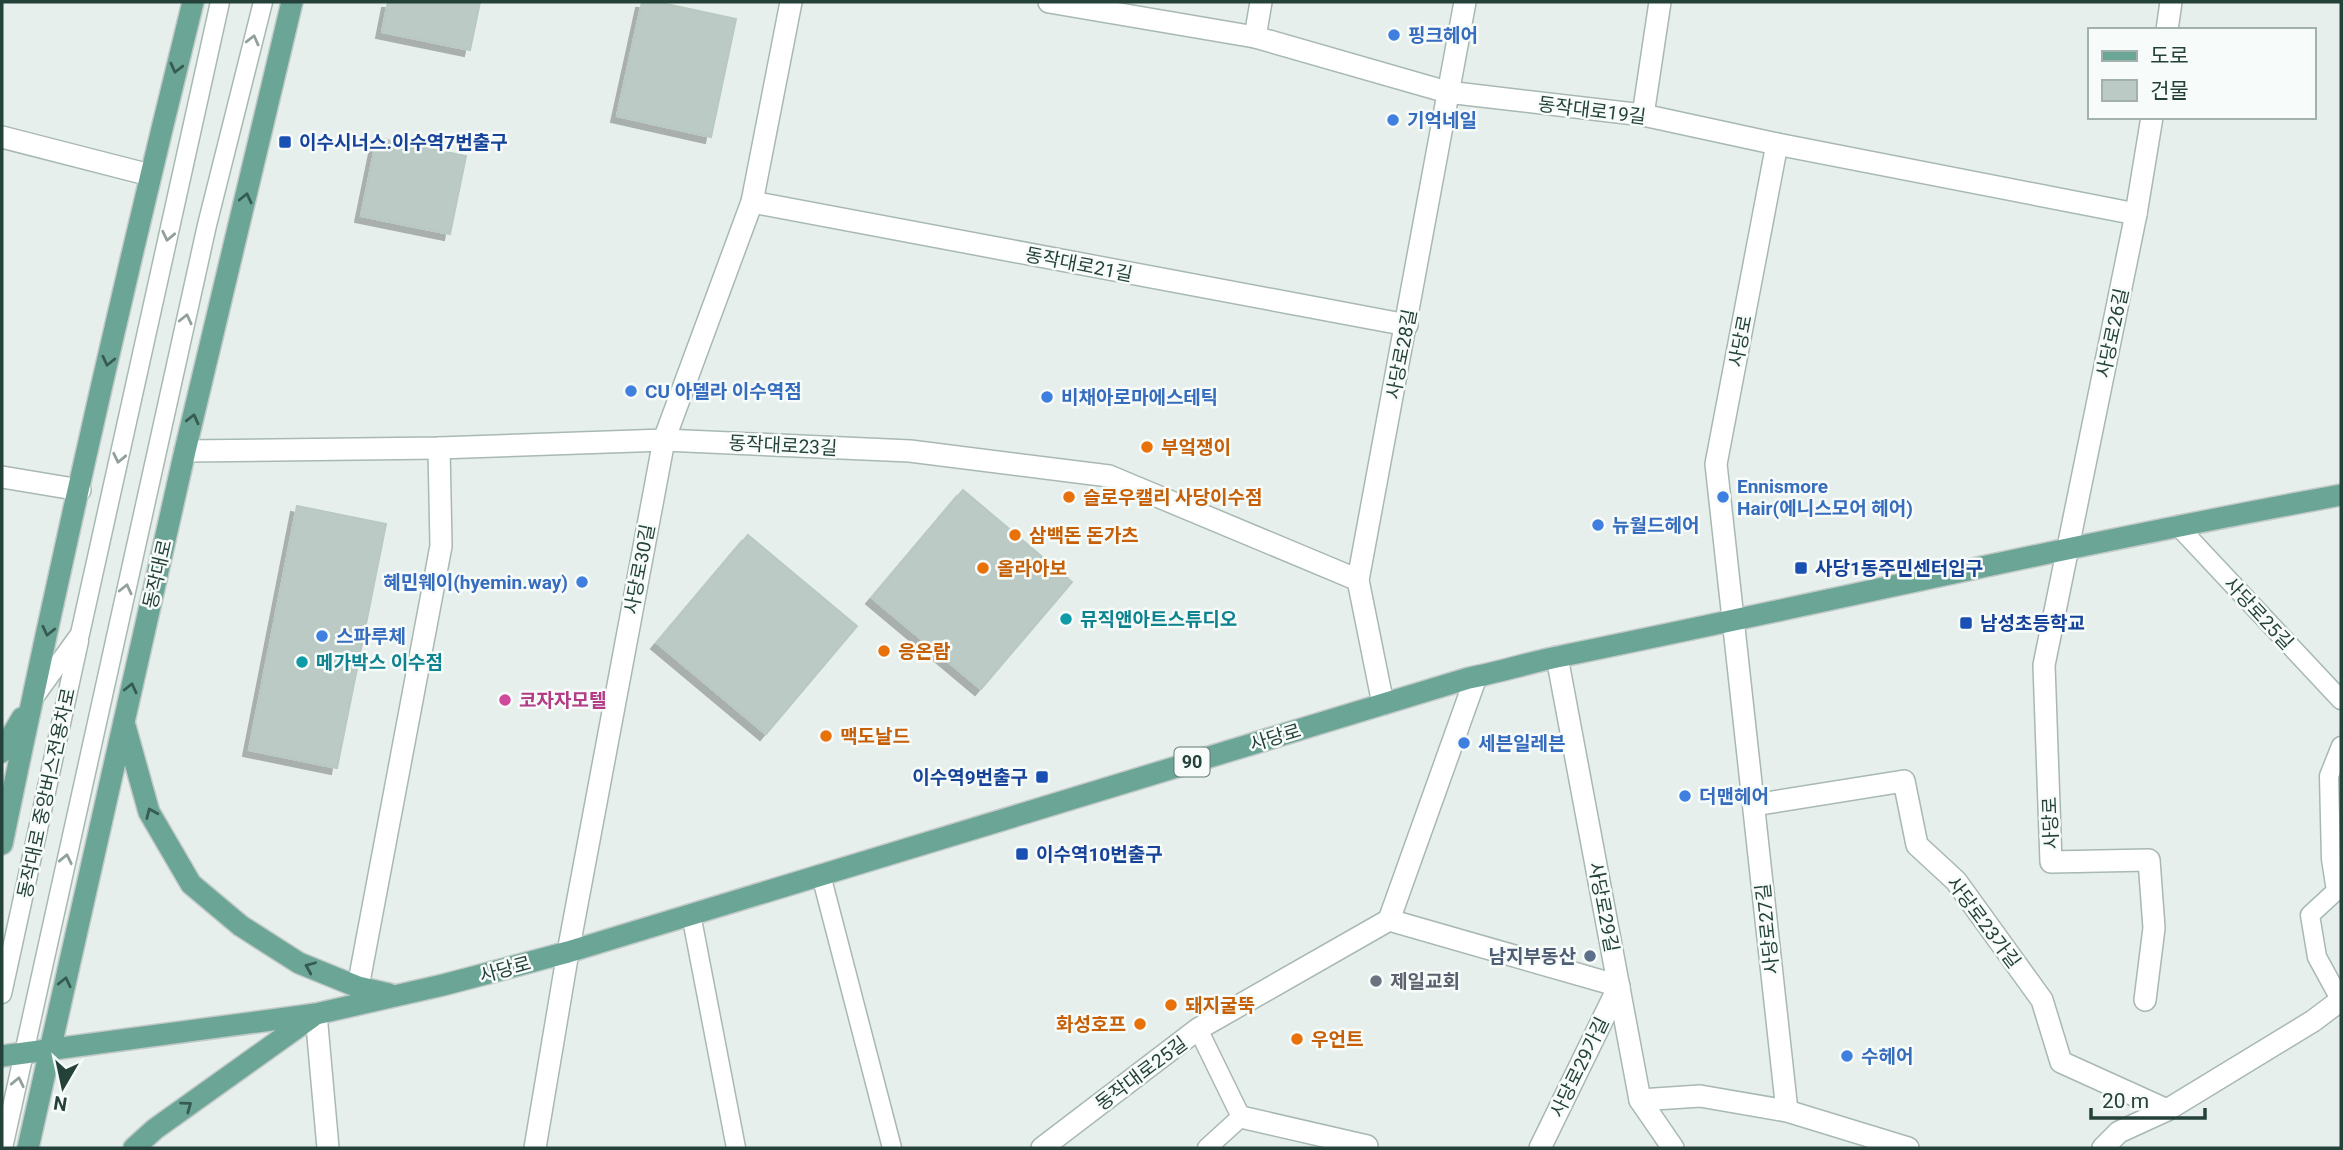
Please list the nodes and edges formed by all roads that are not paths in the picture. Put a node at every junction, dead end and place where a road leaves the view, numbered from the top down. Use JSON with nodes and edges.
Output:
{"nodes":[{"id":1,"x":192,"y":2,"type":"edge"},
{"id":2,"x":220,"y":2,"type":"edge"},
{"id":3,"x":263,"y":2,"type":"edge"},
{"id":4,"x":292,"y":2,"type":"edge"},
{"id":5,"x":791,"y":2,"type":"edge"},
{"id":6,"x":1049,"y":2,"type":"edge"},
{"id":7,"x":1261,"y":2,"type":"edge"},
{"id":8,"x":1465,"y":2,"type":"edge"},
{"id":9,"x":1660,"y":2,"type":"edge"},
{"id":10,"x":2171,"y":2,"type":"edge"},
{"id":11,"x":2166,"y":28,"type":"edge"},
{"id":12,"x":1255,"y":37,"type":"junction"},
{"id":13,"x":1447,"y":92,"type":"junction"},
{"id":14,"x":1643,"y":115,"type":"junction"},
{"id":15,"x":2152,"y":119,"type":"edge"},
{"id":16,"x":2,"y":137,"type":"edge"},
{"id":17,"x":1777,"y":145,"type":"junction"},
{"id":18,"x":150,"y":175,"type":"junction"},
{"id":19,"x":752,"y":202,"type":"junction"},
{"id":20,"x":2136,"y":214,"type":"junction"},
{"id":21,"x":1406,"y":325,"type":"junction"},
{"id":22,"x":664,"y":440,"type":"junction"},
{"id":23,"x":439,"y":448,"type":"junction"},
{"id":24,"x":185,"y":452,"type":"junction"},
{"id":25,"x":2,"y":477,"type":"edge"},
{"id":26,"x":80,"y":490,"type":"junction"},
{"id":27,"x":2341,"y":495,"type":"edge"},
{"id":28,"x":2177,"y":525,"type":"junction"},
{"id":29,"x":2067,"y":549,"type":"junction"},
{"id":30,"x":1358,"y":580,"type":"junction"},
{"id":31,"x":1734,"y":621,"type":"junction"},
{"id":32,"x":80,"y":634,"type":"junction"},
{"id":33,"x":1557,"y":657,"type":"junction"},
{"id":34,"x":1476,"y":677,"type":"junction"},
{"id":35,"x":2341,"y":700,"type":"edge"},
{"id":36,"x":32,"y":701,"type":"junction"},
{"id":37,"x":1383,"y":705,"type":"junction"},
{"id":38,"x":123,"y":722,"type":"junction"},
{"id":39,"x":2341,"y":746,"type":"edge"},
{"id":40,"x":2,"y":752,"type":"edge"},
{"id":41,"x":1754,"y":805,"type":"junction"},
{"id":42,"x":2,"y":844,"type":"edge"},
{"id":43,"x":821,"y":875,"type":"junction"},
{"id":44,"x":691,"y":914,"type":"junction"},
{"id":45,"x":1389,"y":920,"type":"junction"},
{"id":46,"x":568,"y":952,"type":"junction"},
{"id":47,"x":1619,"y":986,"type":"junction"},
{"id":48,"x":358,"y":987,"type":"junction"},
{"id":49,"x":2,"y":994,"type":"edge"},
{"id":50,"x":398,"y":995,"type":"junction"},
{"id":51,"x":2145,"y":1000,"type":"dead end"},
{"id":52,"x":2341,"y":1001,"type":"edge"},
{"id":53,"x":316,"y":1014,"type":"junction"},
{"id":54,"x":1198,"y":1030,"type":"junction"},
{"id":55,"x":50,"y":1048,"type":"junction"},
{"id":56,"x":24,"y":1052,"type":"junction"},
{"id":57,"x":2,"y":1056,"type":"edge"},
{"id":58,"x":1640,"y":1100,"type":"junction"},
{"id":59,"x":2167,"y":1110,"type":"junction"},
{"id":60,"x":1787,"y":1111,"type":"junction"},
{"id":61,"x":1241,"y":1117,"type":"junction"},
{"id":62,"x":1367,"y":1146,"type":"dead end"},
{"id":63,"x":3,"y":1148,"type":"edge"},
{"id":64,"x":28,"y":1148,"type":"edge"},
{"id":65,"x":134,"y":1148,"type":"edge"},
{"id":66,"x":328,"y":1148,"type":"edge"},
{"id":67,"x":535,"y":1148,"type":"edge"},
{"id":68,"x":736,"y":1148,"type":"edge"},
{"id":69,"x":892,"y":1148,"type":"edge"},
{"id":70,"x":1042,"y":1148,"type":"edge"},
{"id":71,"x":1207,"y":1148,"type":"edge"},
{"id":72,"x":1540,"y":1148,"type":"edge"},
{"id":73,"x":1673,"y":1148,"type":"edge"},
{"id":74,"x":1908,"y":1148,"type":"edge"},
{"id":75,"x":2103,"y":1148,"type":"edge"}],
"edges":[{"from":1,"to":18,"type":"main road","one_way":true},
{"from":2,"to":32,"type":"lane","name":"동작대로 중앙버스전용차로","one_way":true},
{"from":56,"to":3,"type":"lane","one_way":true},
{"from":24,"to":4,"type":"main road","name":"동작대로","one_way":true},
{"from":5,"to":19,"type":"street","name":"사당로30길"},
{"from":6,"to":12,"type":"street","name":"동작대로19길"},
{"from":7,"to":12,"type":"street"},
{"from":8,"to":13,"type":"street","name":"사당로28길"},
{"from":9,"to":14,"type":"street"},
{"from":10,"to":11,"type":"street"},
{"from":12,"to":13,"type":"street","name":"동작대로19길"},
{"from":13,"to":14,"type":"street","name":"동작대로19길"},
{"from":13,"to":21,"type":"street","name":"사당로28길"},
{"from":14,"to":17,"type":"street","name":"동작대로19길"},
{"from":15,"to":20,"type":"street","name":"사당로26길"},
{"from":16,"to":18,"type":"street"},
{"from":17,"to":20,"type":"street","name":"동작대로19길"},
{"from":17,"to":31,"type":"street","name":"사당로"},
{"from":18,"to":26,"type":"main road","one_way":true},
{"from":19,"to":21,"type":"street","name":"동작대로21길"},
{"from":19,"to":22,"type":"street","name":"사당로30길"},
{"from":20,"to":29,"type":"street","name":"사당로26길"},
{"from":21,"to":30,"type":"street","name":"사당로28길"},
{"from":22,"to":23,"type":"street","name":"동작대로23길"},
{"from":22,"to":30,"type":"street","name":"동작대로23길"},
{"from":22,"to":46,"type":"street","name":"사당로30길"},
{"from":23,"to":24,"type":"street","name":"동작대로23길"},
{"from":23,"to":48,"type":"street"},
{"from":38,"to":24,"type":"main road","name":"동작대로","one_way":true},
{"from":25,"to":26,"type":"street"},
{"from":26,"to":36,"type":"main road","one_way":true},
{"from":27,"to":28,"type":"main road","name":"사당로","number":"90"},
{"from":28,"to":29,"type":"main road","name":"사당로","number":"90"},
{"from":28,"to":35,"type":"lane","name":"사당로25길"},
{"from":29,"to":31,"type":"main road","name":"사당로","number":"90"},
{"from":29,"to":51,"type":"street","name":"사당로"},
{"from":30,"to":37,"type":"street","name":"사당로28길"},
{"from":31,"to":33,"type":"main road","name":"사당로","number":"90"},
{"from":31,"to":41,"type":"street","name":"사당로27길"},
{"from":32,"to":36,"type":"lane"},
{"from":32,"to":49,"type":"lane","name":"동작대로 중앙버스전용차로"},
{"from":33,"to":34,"type":"main road","name":"사당로","number":"90"},
{"from":33,"to":47,"type":"street","name":"사당로29길"},
{"from":34,"to":37,"type":"main road","name":"사당로","number":"90"},
{"from":34,"to":45,"type":"street"},
{"from":36,"to":40,"type":"main road"},
{"from":36,"to":42,"type":"main road"},
{"from":37,"to":43,"type":"main road","name":"사당로","number":"90"},
{"from":48,"to":38,"type":"main road","one_way":true},
{"from":55,"to":38,"type":"main road","name":"동작대로","one_way":true},
{"from":39,"to":52,"type":"lane"},
{"from":41,"to":59,"type":"street","name":"사당로23가길"},
{"from":41,"to":60,"type":"street","name":"사당로27길"},
{"from":43,"to":44,"type":"main road","name":"사당로","number":"90"},
{"from":43,"to":69,"type":"lane"},
{"from":44,"to":46,"type":"main road","name":"사당로","number":"90"},
{"from":44,"to":68,"type":"lane"},
{"from":45,"to":47,"type":"street"},
{"from":45,"to":54,"type":"street","name":"동작대로25길"},
{"from":46,"to":50,"type":"main road","name":"사당로","number":"90"},
{"from":46,"to":67,"type":"street","name":"사당로30길"},
{"from":47,"to":58,"type":"street","name":"사당로29길"},
{"from":47,"to":72,"type":"street","name":"사당로29가길"},
{"from":48,"to":50,"type":"main road"},
{"from":50,"to":53,"type":"main road","name":"사당로","number":"90"},
{"from":52,"to":59,"type":"street"},
{"from":53,"to":55,"type":"main road","name":"사당로","number":"90"},
{"from":65,"to":53,"type":"main road","one_way":true},
{"from":53,"to":66,"type":"street"},
{"from":54,"to":61,"type":"lane"},
{"from":54,"to":70,"type":"street","name":"동작대로25길"},
{"from":55,"to":56,"type":"main road","name":"사당로","number":"90"},
{"from":55,"to":64,"type":"main road","name":"동작대로"},
{"from":56,"to":57,"type":"main road","name":"사당로","number":"90"},
{"from":63,"to":56,"type":"lane","one_way":true},
{"from":58,"to":60,"type":"street"},
{"from":58,"to":73,"type":"street","name":"사당로29길"},
{"from":59,"to":75,"type":"street"},
{"from":60,"to":74,"type":"street"},
{"from":61,"to":62,"type":"street"},
{"from":61,"to":71,"type":"lane"}]}
